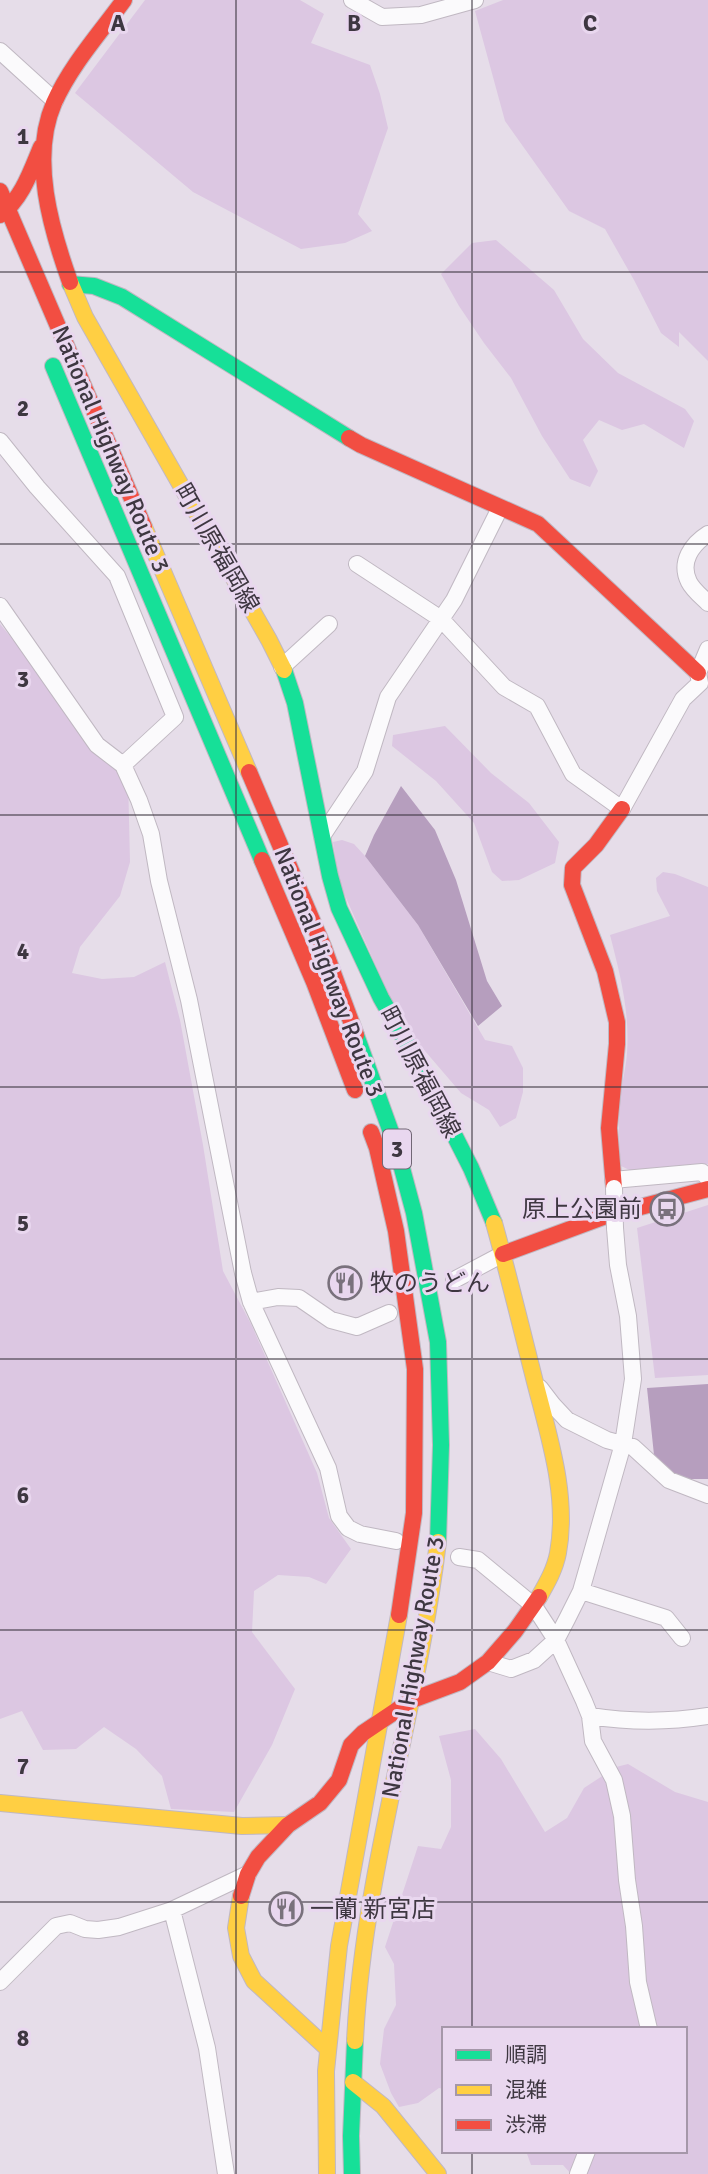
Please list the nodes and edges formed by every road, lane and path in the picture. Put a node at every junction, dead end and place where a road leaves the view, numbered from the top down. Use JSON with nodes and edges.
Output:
{"nodes":[{"id":1,"x":124,"y":0,"type":"edge"},
{"id":2,"x":352,"y":0,"type":"edge"},
{"id":3,"x":475,"y":0,"type":"edge"},
{"id":4,"x":0,"y":51,"type":"edge"},
{"id":5,"x":55,"y":101,"type":"junction"},
{"id":6,"x":43,"y":142,"type":"junction"},
{"id":7,"x":0,"y":191,"type":"edge"},
{"id":8,"x":5,"y":212,"type":"edge"},
{"id":9,"x":70,"y":284,"type":"junction"},
{"id":10,"x":46,"y":348,"type":"dead end"},
{"id":11,"x":0,"y":441,"type":"edge"},
{"id":12,"x":500,"y":508,"type":"junction"},
{"id":13,"x":708,"y":534,"type":"edge"},
{"id":14,"x":357,"y":564,"type":"dead end"},
{"id":15,"x":708,"y":603,"type":"edge"},
{"id":16,"x":0,"y":606,"type":"edge"},
{"id":17,"x":441,"y":619,"type":"junction"},
{"id":18,"x":329,"y":624,"type":"dead end"},
{"id":19,"x":708,"y":649,"type":"edge"},
{"id":20,"x":282,"y":667,"type":"junction"},
{"id":21,"x":701,"y":685,"type":"edge"},
{"id":22,"x":123,"y":765,"type":"junction"},
{"id":23,"x":622,"y":809,"type":"junction"},
{"id":24,"x":322,"y":836,"type":"junction"},
{"id":25,"x":708,"y":1178,"type":"edge"},
{"id":26,"x":614,"y":1184,"type":"junction"},
{"id":27,"x":708,"y":1189,"type":"edge"},
{"id":28,"x":503,"y":1254,"type":"junction"},
{"id":29,"x":454,"y":1280,"type":"dead end"},
{"id":30,"x":251,"y":1302,"type":"junction"},
{"id":31,"x":389,"y":1313,"type":"dead end"},
{"id":32,"x":535,"y":1381,"type":"junction"},
{"id":33,"x":624,"y":1444,"type":"junction"},
{"id":34,"x":708,"y":1495,"type":"edge"},
{"id":35,"x":396,"y":1541,"type":"dead end"},
{"id":36,"x":459,"y":1557,"type":"dead end"},
{"id":37,"x":581,"y":1591,"type":"junction"},
{"id":38,"x":534,"y":1606,"type":"junction"},
{"id":39,"x":682,"y":1638,"type":"dead end"},
{"id":40,"x":556,"y":1640,"type":"junction"},
{"id":41,"x":488,"y":1662,"type":"junction"},
{"id":42,"x":412,"y":1700,"type":"junction"},
{"id":43,"x":590,"y":1716,"type":"junction"},
{"id":44,"x":708,"y":1716,"type":"edge"},
{"id":45,"x":381,"y":1723,"type":"junction"},
{"id":46,"x":0,"y":1803,"type":"edge"},
{"id":47,"x":288,"y":1825,"type":"junction"},
{"id":48,"x":248,"y":1874,"type":"junction"},
{"id":49,"x":172,"y":1910,"type":"junction"},
{"id":50,"x":0,"y":1982,"type":"edge"},
{"id":51,"x":649,"y":2027,"type":"edge"},
{"id":52,"x":327,"y":2048,"type":"junction"},
{"id":53,"x":353,"y":2081,"type":"junction"},
{"id":54,"x":586,"y":2153,"type":"edge"},
{"id":55,"x":226,"y":2174,"type":"edge"},
{"id":56,"x":327,"y":2174,"type":"edge"},
{"id":57,"x":352,"y":2174,"type":"edge"},
{"id":58,"x":438,"y":2174,"type":"edge"},
{"id":59,"x":578,"y":2174,"type":"edge"}],
"edges":[{"from":1,"to":5,"type":"main road","name":"町川原福岡線"},
{"from":2,"to":3,"type":"street"},
{"from":4,"to":5,"type":"street"},
{"from":5,"to":6,"type":"main road","name":"町川原福岡線"},
{"from":6,"to":8,"type":"main road"},
{"from":6,"to":9,"type":"main road","name":"町川原福岡線"},
{"from":7,"to":8,"type":"main road","name":"National Highway Route 3","number":"3"},
{"from":8,"to":42,"type":"main road","name":"National Highway Route 3","number":"3"},
{"from":9,"to":12,"type":"main road"},
{"from":9,"to":20,"type":"main road","name":"町川原福岡線"},
{"from":10,"to":45,"type":"main road","name":"National Highway Route 3","number":"3"},
{"from":11,"to":22,"type":"street"},
{"from":12,"to":17,"type":"street"},
{"from":12,"to":21,"type":"main road"},
{"from":13,"to":15,"type":"street"},
{"from":14,"to":17,"type":"street"},
{"from":16,"to":22,"type":"street"},
{"from":17,"to":23,"type":"street"},
{"from":17,"to":24,"type":"street"},
{"from":18,"to":20,"type":"street"},
{"from":19,"to":21,"type":"street"},
{"from":20,"to":24,"type":"main road","name":"町川原福岡線"},
{"from":21,"to":23,"type":"street"},
{"from":22,"to":30,"type":"street"},
{"from":23,"to":26,"type":"main road"},
{"from":24,"to":28,"type":"main road","name":"町川原福岡線"},
{"from":25,"to":26,"type":"street"},
{"from":26,"to":33,"type":"street","bridge":true},
{"from":27,"to":28,"type":"main road"},
{"from":28,"to":29,"type":"street"},
{"from":28,"to":32,"type":"main road","name":"町川原福岡線"},
{"from":30,"to":31,"type":"street"},
{"from":30,"to":35,"type":"street"},
{"from":32,"to":33,"type":"street"},
{"from":32,"to":38,"type":"main road","name":"町川原福岡線"},
{"from":33,"to":34,"type":"street"},
{"from":33,"to":37,"type":"street"},
{"from":36,"to":38,"type":"street"},
{"from":37,"to":39,"type":"street"},
{"from":37,"to":40,"type":"street"},
{"from":38,"to":40,"type":"street"},
{"from":38,"to":41,"type":"main road","name":"町川原福岡線"},
{"from":40,"to":41,"type":"street"},
{"from":40,"to":43,"type":"street"},
{"from":41,"to":42,"type":"main road","name":"町川原福岡線"},
{"from":42,"to":45,"type":"main road","name":"町川原福岡線"},
{"from":42,"to":53,"type":"main road","name":"National Highway Route 3","number":"3"},
{"from":43,"to":44,"type":"street"},
{"from":43,"to":51,"type":"street"},
{"from":45,"to":47,"type":"main road","name":"町川原福岡線"},
{"from":45,"to":52,"type":"main road","name":"National Highway Route 3","number":"3"},
{"from":46,"to":47,"type":"main road"},
{"from":47,"to":48,"type":"main road","name":"町川原福岡線"},
{"from":48,"to":49,"type":"street"},
{"from":48,"to":52,"type":"main road","name":"町川原福岡線"},
{"from":49,"to":50,"type":"street"},
{"from":49,"to":55,"type":"street"},
{"from":52,"to":56,"type":"main road","name":"National Highway Route 3","number":"3"},
{"from":53,"to":57,"type":"main road","name":"National Highway Route 3","number":"3"},
{"from":53,"to":58,"type":"main road"},
{"from":54,"to":59,"type":"street"}]}
